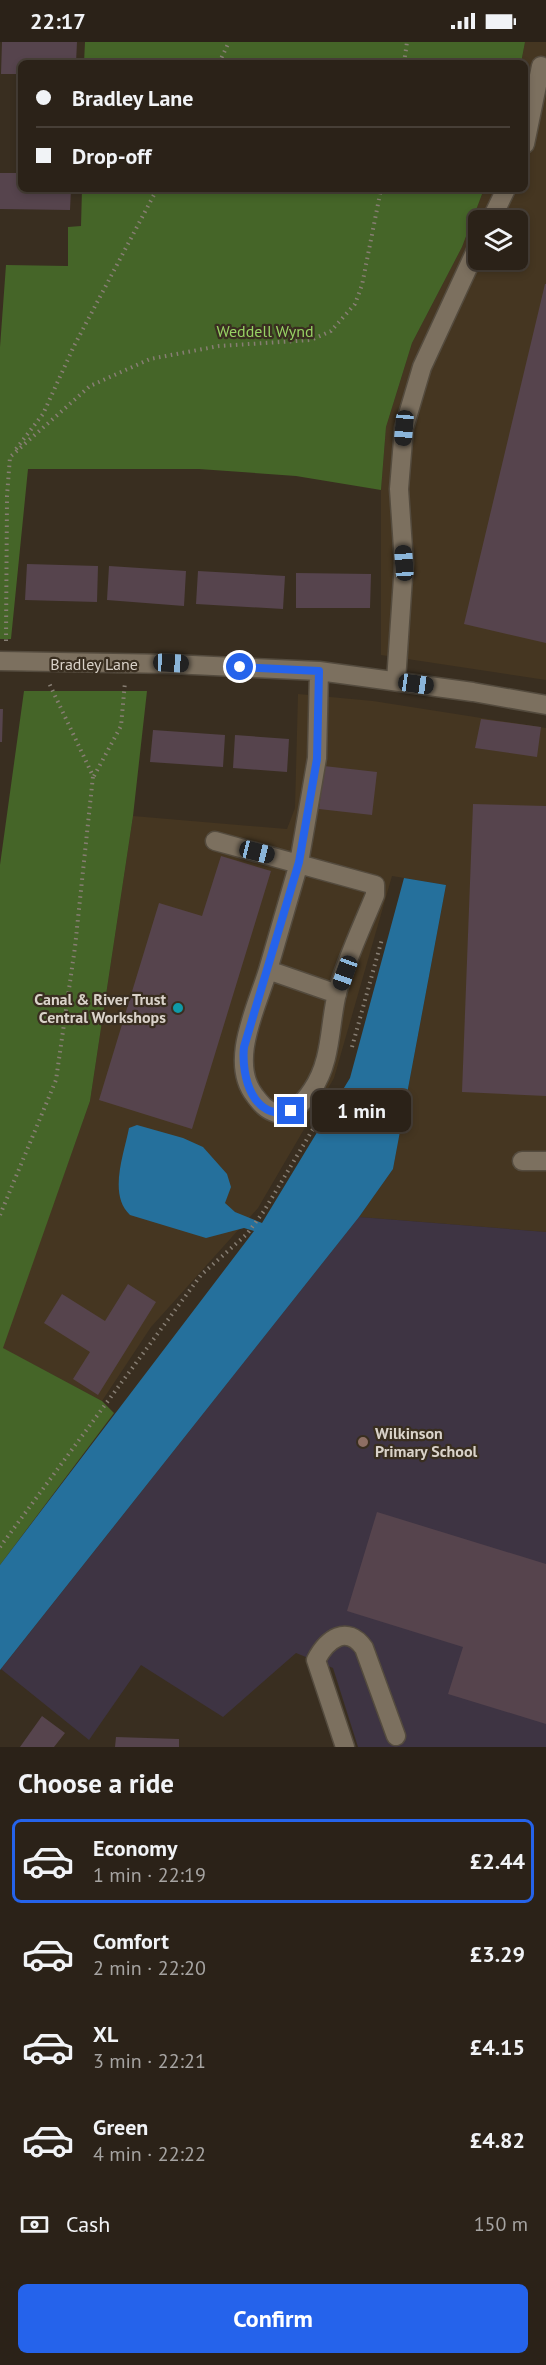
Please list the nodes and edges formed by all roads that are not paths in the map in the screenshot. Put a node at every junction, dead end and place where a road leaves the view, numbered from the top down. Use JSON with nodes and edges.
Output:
{"nodes":[{"id":1,"x":541,"y":66,"type":"dead end"},
{"id":2,"x":528,"y":129,"type":"edge"},
{"id":3,"x":505,"y":192,"type":"edge"},
{"id":4,"x":496,"y":210,"type":"edge"},
{"id":5,"x":468,"y":268,"type":"edge"},
{"id":6,"x":3,"y":661,"type":"edge"},
{"id":7,"x":319,"y":671,"type":"junction"},
{"id":8,"x":396,"y":681,"type":"junction"},
{"id":9,"x":546,"y":705,"type":"edge"},
{"id":10,"x":215,"y":841,"type":"dead end"},
{"id":11,"x":299,"y":862,"type":"junction"},
{"id":12,"x":268,"y":970,"type":"junction"},
{"id":13,"x":337,"y":994,"type":"junction"},
{"id":14,"x":522,"y":1161,"type":"dead end"},
{"id":15,"x":546,"y":1161,"type":"edge"},
{"id":16,"x":396,"y":1736,"type":"dead end"},
{"id":17,"x":345,"y":1747,"type":"edge"}],
"edges":[{"from":1,"to":2,"type":"street"},
{"from":3,"to":4,"type":"street"},
{"from":5,"to":8,"type":"street"},
{"from":6,"to":7,"type":"street","name":"Bradley Lane"},
{"from":7,"to":8,"type":"street","name":"Bradley Lane"},
{"from":7,"to":11,"type":"street"},
{"from":8,"to":9,"type":"street","name":"Bradley Lane"},
{"from":10,"to":11,"type":"street"},
{"from":11,"to":12,"type":"street"},
{"from":11,"to":13,"type":"street"},
{"from":12,"to":13,"type":"street"},
{"from":12,"to":13,"type":"street"},
{"from":14,"to":15,"type":"street"},
{"from":16,"to":17,"type":"street"}]}
